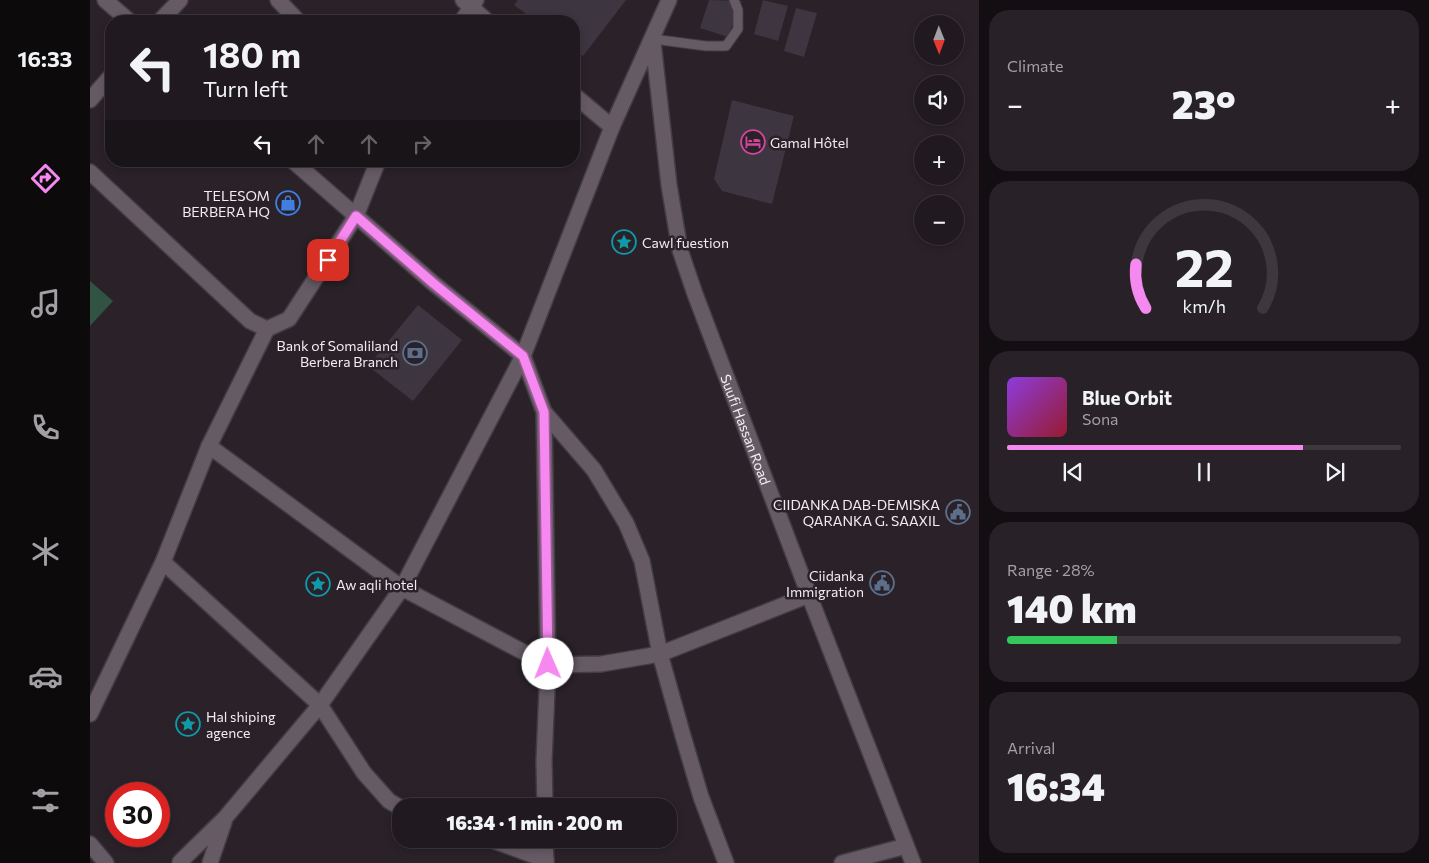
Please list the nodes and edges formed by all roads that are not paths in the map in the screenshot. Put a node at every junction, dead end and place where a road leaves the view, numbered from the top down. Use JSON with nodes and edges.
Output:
{"nodes":[{"id":1,"x":105,"y":0,"type":"edge"},
{"id":2,"x":180,"y":0,"type":"edge"},
{"id":3,"x":278,"y":0,"type":"edge"},
{"id":4,"x":669,"y":0,"type":"edge"},
{"id":5,"x":734,"y":0,"type":"edge"},
{"id":6,"x":469,"y":2,"type":"edge"},
{"id":7,"x":122,"y":15,"type":"edge"},
{"id":8,"x":166,"y":15,"type":"edge"},
{"id":9,"x":292,"y":15,"type":"edge"},
{"id":10,"x":464,"y":15,"type":"edge"},
{"id":11,"x":481,"y":15,"type":"edge"},
{"id":12,"x":653,"y":39,"type":"junction"},
{"id":13,"x":105,"y":83,"type":"edge"},
{"id":14,"x":90,"y":100,"type":"edge"},
{"id":15,"x":580,"y":100,"type":"edge"},
{"id":16,"x":612,"y":128,"type":"junction"},
{"id":17,"x":300,"y":167,"type":"edge"},
{"id":18,"x":376,"y":167,"type":"edge"},
{"id":19,"x":90,"y":172,"type":"edge"},
{"id":20,"x":356,"y":216,"type":"junction"},
{"id":21,"x":267,"y":329,"type":"junction"},
{"id":22,"x":523,"y":356,"type":"junction"},
{"id":23,"x":544,"y":412,"type":"junction"},
{"id":24,"x":209,"y":446,"type":"junction"},
{"id":25,"x":163,"y":562,"type":"junction"},
{"id":26,"x":402,"y":588,"type":"junction"},
{"id":27,"x":809,"y":595,"type":"junction"},
{"id":28,"x":660,"y":654,"type":"junction"},
{"id":29,"x":548,"y":664,"type":"junction"},
{"id":30,"x":320,"y":705,"type":"junction"},
{"id":31,"x":90,"y":714,"type":"edge"},
{"id":32,"x":545,"y":798,"type":"edge"},
{"id":33,"x":392,"y":803,"type":"edge"},
{"id":34,"x":225,"y":818,"type":"junction"},
{"id":35,"x":90,"y":844,"type":"edge"},
{"id":36,"x":906,"y":846,"type":"junction"},
{"id":37,"x":511,"y":848,"type":"edge"},
{"id":38,"x":546,"y":848,"type":"edge"},
{"id":39,"x":546,"y":862,"type":"edge"},
{"id":40,"x":106,"y":863,"type":"edge"},
{"id":41,"x":184,"y":863,"type":"edge"},
{"id":42,"x":210,"y":863,"type":"edge"},
{"id":43,"x":726,"y":863,"type":"edge"},
{"id":44,"x":842,"y":863,"type":"edge"},
{"id":45,"x":914,"y":863,"type":"edge"}],
"edges":[{"from":1,"to":7,"type":"street"},
{"from":2,"to":8,"type":"street"},
{"from":3,"to":9,"type":"street"},
{"from":4,"to":12,"type":"street"},
{"from":5,"to":12,"type":"lane"},
{"from":6,"to":10,"type":"street"},
{"from":6,"to":11,"type":"street"},
{"from":12,"to":16,"type":"street"},
{"from":12,"to":27,"type":"street","name":"Suufi Hassan Road"},
{"from":13,"to":14,"type":"street"},
{"from":15,"to":16,"type":"street"},
{"from":16,"to":22,"type":"street"},
{"from":17,"to":20,"type":"street"},
{"from":18,"to":20,"type":"street"},
{"from":19,"to":21,"type":"street"},
{"from":20,"to":21,"type":"street"},
{"from":20,"to":22,"type":"street"},
{"from":21,"to":24,"type":"street"},
{"from":22,"to":23,"type":"street"},
{"from":22,"to":26,"type":"street"},
{"from":23,"to":28,"type":"street"},
{"from":23,"to":29,"type":"street"},
{"from":24,"to":25,"type":"street"},
{"from":24,"to":26,"type":"street"},
{"from":25,"to":30,"type":"street"},
{"from":25,"to":31,"type":"street"},
{"from":26,"to":29,"type":"street"},
{"from":26,"to":30,"type":"street"},
{"from":27,"to":28,"type":"street"},
{"from":27,"to":36,"type":"street","name":"Suufi Hassan Road"},
{"from":28,"to":29,"type":"street"},
{"from":28,"to":43,"type":"street"},
{"from":29,"to":32,"type":"street"},
{"from":30,"to":33,"type":"street"},
{"from":30,"to":34,"type":"street"},
{"from":34,"to":41,"type":"street"},
{"from":34,"to":42,"type":"street"},
{"from":35,"to":40,"type":"street"},
{"from":36,"to":44,"type":"street"},
{"from":36,"to":45,"type":"street","name":"Suufi Hassan Road"},
{"from":37,"to":39,"type":"street"},
{"from":38,"to":39,"type":"street"}]}
